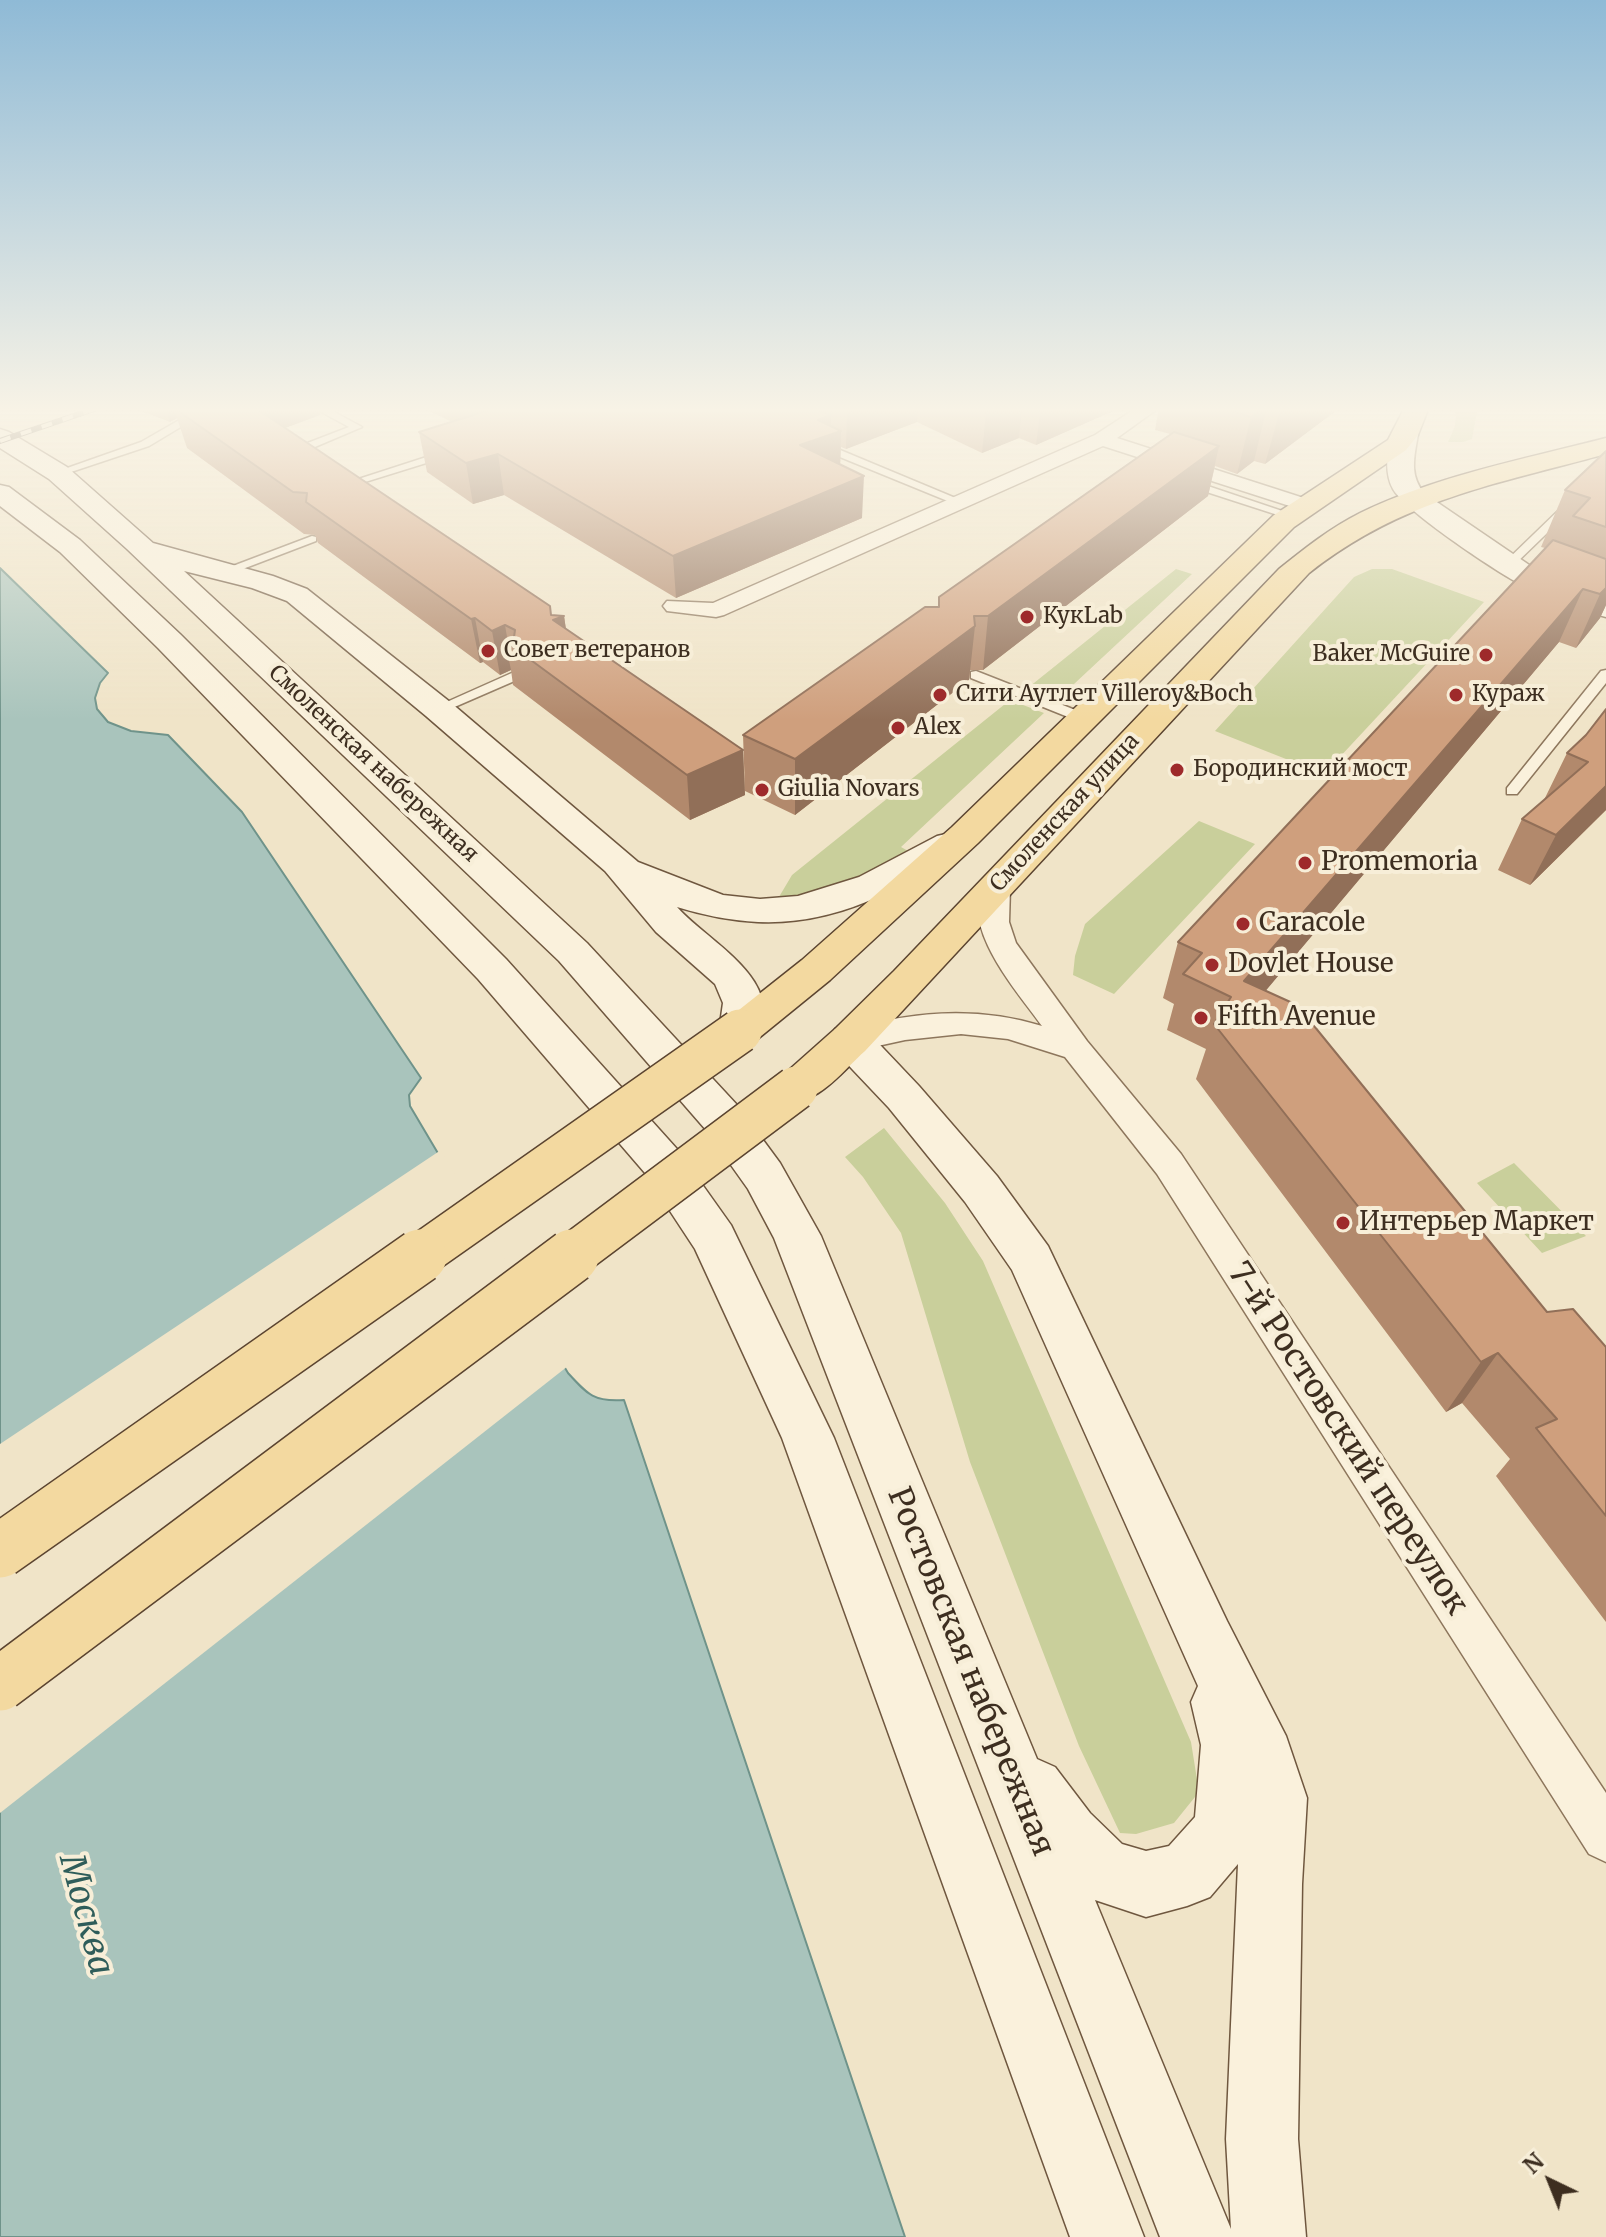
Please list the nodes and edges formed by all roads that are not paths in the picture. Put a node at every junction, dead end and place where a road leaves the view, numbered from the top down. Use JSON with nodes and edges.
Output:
{"nodes":[{"id":1,"x":24,"y":511,"type":"edge"},
{"id":2,"x":101,"y":511,"type":"edge"},
{"id":3,"x":938,"y":511,"type":"edge"},
{"id":4,"x":1298,"y":511,"type":"edge"},
{"id":5,"x":1391,"y":511,"type":"edge"},
{"id":6,"x":1431,"y":511,"type":"edge"},
{"id":7,"x":1563,"y":511,"type":"edge"},
{"id":8,"x":312,"y":539,"type":"edge"},
{"id":9,"x":137,"y":543,"type":"junction"},
{"id":10,"x":70,"y":546,"type":"junction"},
{"id":11,"x":1508,"y":565,"type":"junction"},
{"id":12,"x":223,"y":572,"type":"junction"},
{"id":13,"x":184,"y":586,"type":"junction"},
{"id":14,"x":292,"y":597,"type":"junction"},
{"id":15,"x":675,"y":606,"type":"edge"},
{"id":16,"x":1606,"y":608,"type":"edge"},
{"id":17,"x":235,"y":633,"type":"junction"},
{"id":18,"x":1606,"y":674,"type":"edge"},
{"id":19,"x":976,"y":675,"type":"edge"},
{"id":20,"x":514,"y":676,"type":"edge"},
{"id":21,"x":438,"y":709,"type":"junction"},
{"id":22,"x":1083,"y":718,"type":"junction"},
{"id":23,"x":1512,"y":791,"type":"dead end"},
{"id":24,"x":965,"y":835,"type":"junction"},
{"id":25,"x":618,"y":863,"type":"junction"},
{"id":26,"x":995,"y":888,"type":"junction"},
{"id":27,"x":740,"y":1031,"type":"junction"},
{"id":28,"x":850,"y":1040,"type":"junction"},
{"id":29,"x":1076,"y":1049,"type":"junction"},
{"id":30,"x":722,"y":1118,"type":"joint"},
{"id":31,"x":0,"y":1551,"type":"edge"},
{"id":32,"x":1206,"y":1642,"type":"junction"},
{"id":33,"x":0,"y":1684,"type":"edge"},
{"id":34,"x":996,"y":1736,"type":"junction"},
{"id":35,"x":1606,"y":1837,"type":"edge"},
{"id":36,"x":1107,"y":2237,"type":"edge"},
{"id":37,"x":1197,"y":2237,"type":"edge"},
{"id":38,"x":1269,"y":2237,"type":"edge"}],
"edges":[{"from":1,"to":10,"type":"main road"},
{"from":2,"to":9,"type":"main road","name":"Смоленская набережная"},
{"from":3,"to":15,"type":"street"},
{"from":4,"to":22,"type":"main road","name":"Смоленская улица"},
{"from":5,"to":26,"type":"main road","name":"Смоленская улица"},
{"from":6,"to":11,"type":"main road"},
{"from":7,"to":11,"type":"lane"},
{"from":8,"to":12,"type":"lane"},
{"from":9,"to":12,"type":"main road"},
{"from":9,"to":13,"type":"main road","name":"Смоленская набережная"},
{"from":10,"to":13,"type":"main road"},
{"from":10,"to":36,"type":"main road"},
{"from":11,"to":16,"type":"main road"},
{"from":12,"to":14,"type":"main road"},
{"from":13,"to":14,"type":"main road"},
{"from":13,"to":17,"type":"main road","name":"Смоленская набережная"},
{"from":14,"to":17,"type":"main road"},
{"from":14,"to":21,"type":"main road"},
{"from":17,"to":30,"type":"main road","name":"Смоленская набережная"},
{"from":18,"to":23,"type":"lane"},
{"from":19,"to":22,"type":"lane"},
{"from":20,"to":21,"type":"lane"},
{"from":21,"to":25,"type":"main road"},
{"from":22,"to":24,"type":"main road","name":"Смоленская улица"},
{"from":24,"to":25,"type":"main road"},
{"from":24,"to":27,"type":"main road","name":"Смоленская улица"},
{"from":25,"to":27,"type":"main road"},
{"from":26,"to":28,"type":"main road","name":"Смоленская улица"},
{"from":26,"to":29,"type":"street","name":"7-й Ростовский переулок"},
{"from":27,"to":31,"type":"main road","name":"Смоленская улица","bridge":true},
{"from":28,"to":29,"type":"street"},
{"from":28,"to":32,"type":"main road"},
{"from":28,"to":33,"type":"main road","name":"Смоленская улица","bridge":true},
{"from":29,"to":35,"type":"street","name":"7-й Ростовский переулок"},
{"from":30,"to":34,"type":"main road","name":"Ростовская набережная"},
{"from":32,"to":34,"type":"main road"},
{"from":32,"to":38,"type":"main road"},
{"from":34,"to":37,"type":"main road","name":"Ростовская набережная"}]}
